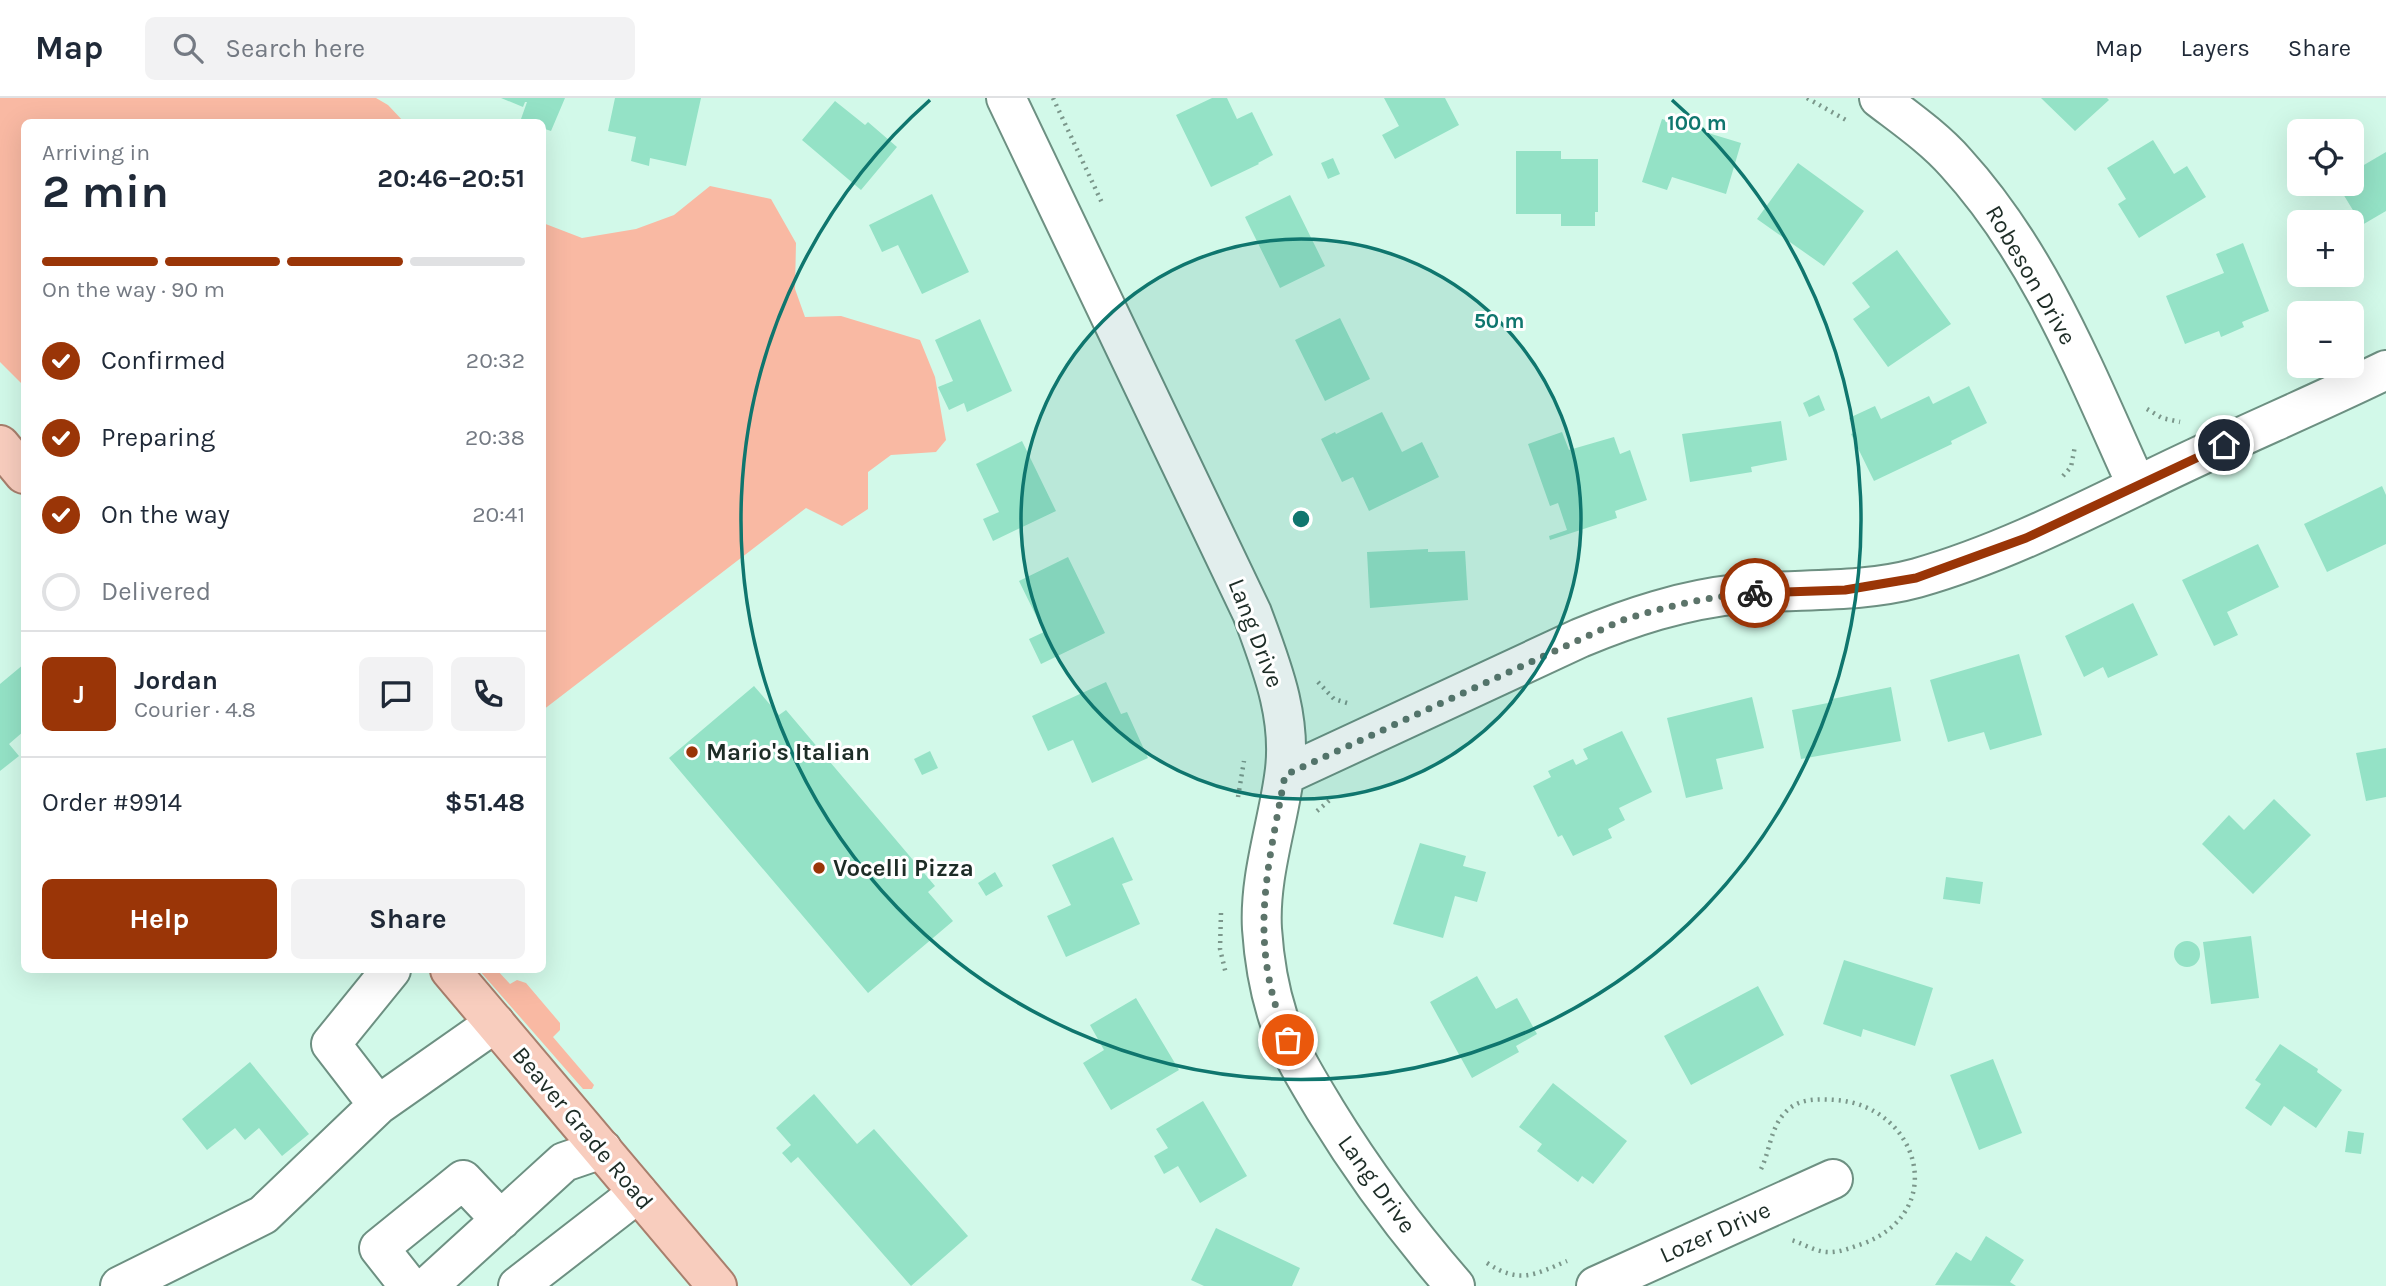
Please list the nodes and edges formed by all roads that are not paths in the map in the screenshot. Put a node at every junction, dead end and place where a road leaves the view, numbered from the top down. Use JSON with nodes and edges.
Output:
{"nodes":[{"id":1,"x":1006,"y":98,"type":"edge"},
{"id":2,"x":1879,"y":98,"type":"edge"},
{"id":3,"x":2386,"y":370,"type":"edge"},
{"id":4,"x":0,"y":445,"type":"edge"},
{"id":5,"x":21,"y":470,"type":"edge"},
{"id":6,"x":2137,"y":486,"type":"junction"},
{"id":7,"x":1285,"y":775,"type":"junction"},
{"id":8,"x":389,"y":973,"type":"edge"},
{"id":9,"x":453,"y":973,"type":"edge"},
{"id":10,"x":495,"y":1023,"type":"junction"},
{"id":11,"x":378,"y":1105,"type":"junction"},
{"id":12,"x":602,"y":1149,"type":"junction"},
{"id":13,"x":1833,"y":1179,"type":"dead end"},
{"id":14,"x":638,"y":1193,"type":"junction"},
{"id":15,"x":501,"y":1220,"type":"junction"},
{"id":16,"x":1583,"y":1273,"type":"edge"},
{"id":17,"x":120,"y":1286,"type":"edge"},
{"id":18,"x":409,"y":1286,"type":"edge"},
{"id":19,"x":428,"y":1286,"type":"edge"},
{"id":20,"x":518,"y":1286,"type":"edge"},
{"id":21,"x":716,"y":1286,"type":"edge"},
{"id":22,"x":1455,"y":1286,"type":"edge"}],
"edges":[{"from":1,"to":7,"type":"street","name":"Lang Drive"},
{"from":2,"to":6,"type":"street","name":"Robeson Drive"},
{"from":3,"to":6,"type":"street"},
{"from":4,"to":5,"type":"main road"},
{"from":6,"to":7,"type":"street"},
{"from":7,"to":22,"type":"street","name":"Lang Drive"},
{"from":8,"to":11,"type":"street"},
{"from":9,"to":10,"type":"main road","name":"Beaver Grade Road"},
{"from":10,"to":11,"type":"street"},
{"from":10,"to":12,"type":"main road","name":"Beaver Grade Road"},
{"from":11,"to":17,"type":"street"},
{"from":12,"to":14,"type":"main road","name":"Beaver Grade Road"},
{"from":12,"to":15,"type":"street"},
{"from":13,"to":16,"type":"street","name":"Lozer Drive"},
{"from":14,"to":20,"type":"street"},
{"from":14,"to":21,"type":"main road","name":"Beaver Grade Road"},
{"from":15,"to":18,"type":"street"},
{"from":15,"to":19,"type":"street"}]}
